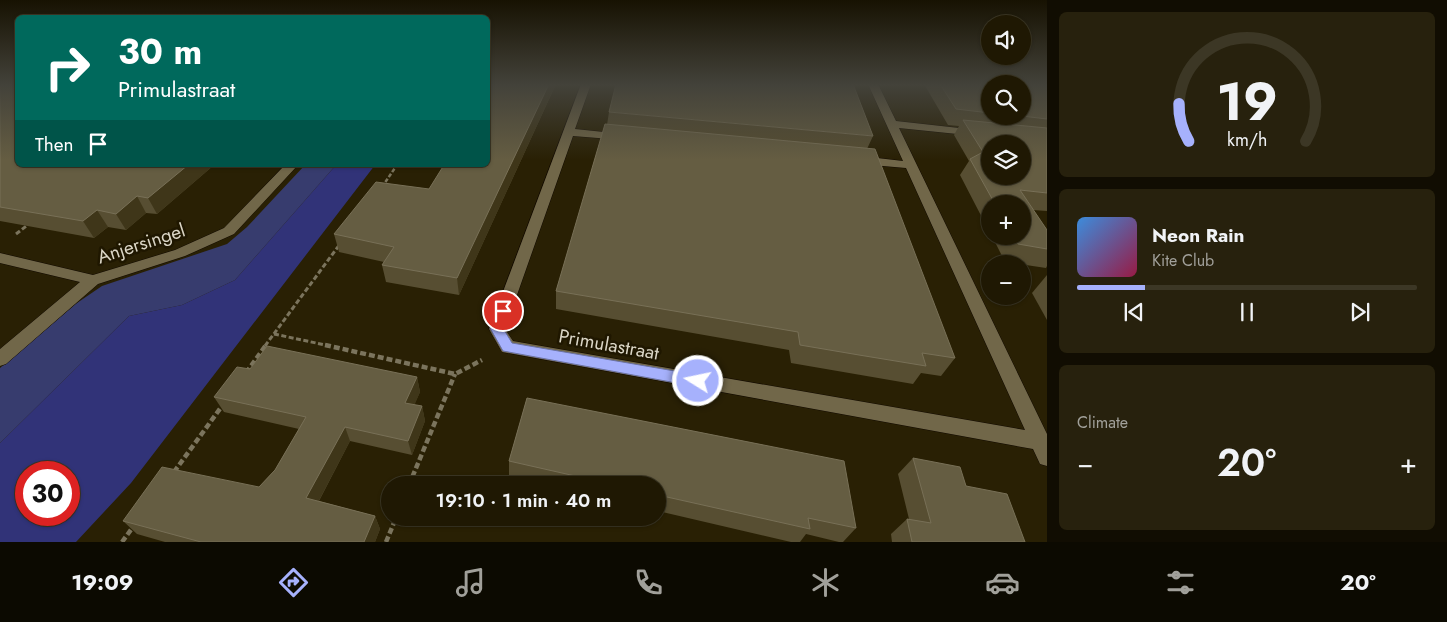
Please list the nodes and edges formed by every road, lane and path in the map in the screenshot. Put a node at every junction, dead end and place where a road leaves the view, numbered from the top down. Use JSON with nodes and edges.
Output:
{"nodes":[{"id":1,"x":576,"y":109,"type":"edge"},
{"id":2,"x":884,"y":109,"type":"edge"},
{"id":3,"x":891,"y":124,"type":"junction"},
{"id":4,"x":567,"y":132,"type":"junction"},
{"id":5,"x":988,"y":134,"type":"edge"},
{"id":6,"x":636,"y":138,"type":"edge"},
{"id":7,"x":851,"y":159,"type":"edge"},
{"id":8,"x":909,"y":165,"type":"junction"},
{"id":9,"x":290,"y":167,"type":"edge"},
{"id":10,"x":396,"y":167,"type":"edge"},
{"id":11,"x":380,"y":189,"type":"edge"},
{"id":12,"x":32,"y":222,"type":"edge"},
{"id":13,"x":16,"y":234,"type":"dead end"},
{"id":14,"x":345,"y":238,"type":"edge"},
{"id":15,"x":0,"y":258,"type":"edge"},
{"id":16,"x":92,"y":280,"type":"junction"},
{"id":17,"x":274,"y":334,"type":"junction"},
{"id":18,"x":508,"y":348,"type":"junction"},
{"id":19,"x":0,"y":358,"type":"edge"},
{"id":20,"x":245,"y":374,"type":"edge"},
{"id":21,"x":455,"y":374,"type":"junction"},
{"id":22,"x":228,"y":398,"type":"edge"},
{"id":23,"x":1045,"y":447,"type":"edge"},
{"id":24,"x":413,"y":476,"type":"edge"},
{"id":25,"x":169,"y":478,"type":"edge"},
{"id":26,"x":134,"y":526,"type":"edge"},
{"id":27,"x":393,"y":526,"type":"edge"},
{"id":28,"x":122,"y":542,"type":"edge"},
{"id":29,"x":386,"y":542,"type":"edge"}],
"edges":[{"from":1,"to":4,"type":"street"},
{"from":2,"to":3,"type":"street"},
{"from":3,"to":5,"type":"street"},
{"from":3,"to":8,"type":"street"},
{"from":4,"to":6,"type":"street"},
{"from":4,"to":18,"type":"street"},
{"from":7,"to":8,"type":"street"},
{"from":8,"to":23,"type":"street"},
{"from":9,"to":16,"type":"street","name":"Anjersingel"},
{"from":10,"to":11,"type":"path"},
{"from":12,"to":13,"type":"path"},
{"from":14,"to":17,"type":"path"},
{"from":15,"to":16,"type":"street"},
{"from":16,"to":19,"type":"street","name":"Anjersingel"},
{"from":17,"to":20,"type":"path"},
{"from":17,"to":21,"type":"path"},
{"from":18,"to":21,"type":"path"},
{"from":18,"to":23,"type":"street","name":"Primulastraat"},
{"from":21,"to":24,"type":"path"},
{"from":22,"to":25,"type":"path"},
{"from":26,"to":28,"type":"path"},
{"from":27,"to":29,"type":"path"}]}
